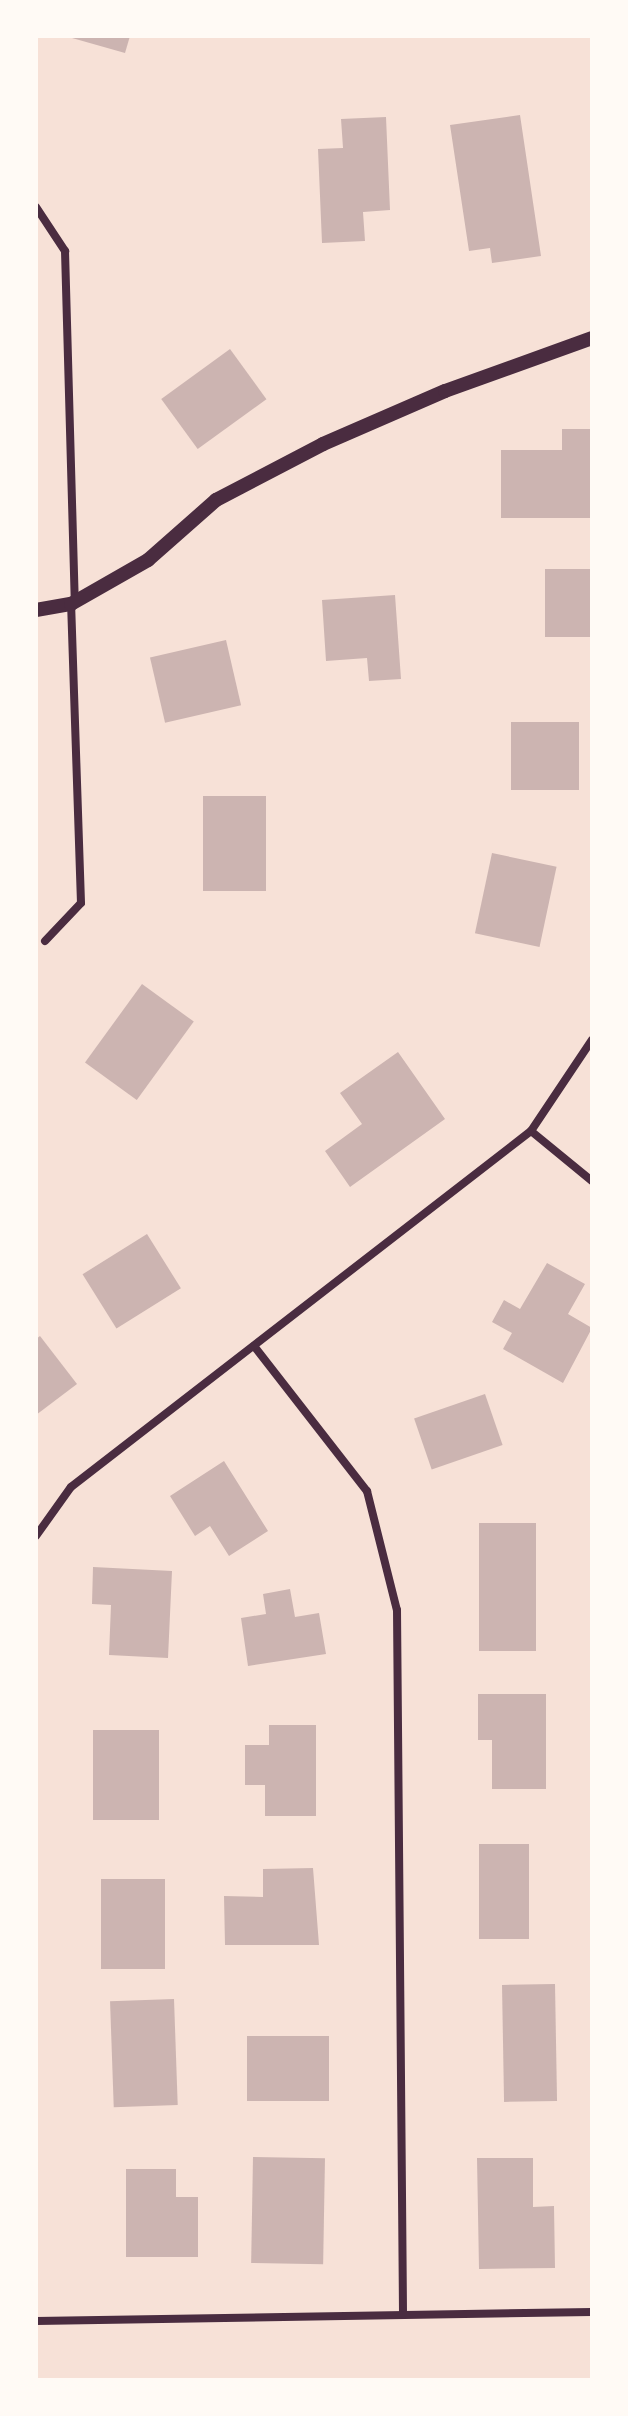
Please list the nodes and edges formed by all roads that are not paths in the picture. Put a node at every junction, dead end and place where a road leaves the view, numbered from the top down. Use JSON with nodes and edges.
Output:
{"nodes":[{"id":1,"x":36,"y":207,"type":"edge"},
{"id":2,"x":592,"y":338,"type":"edge"},
{"id":3,"x":73,"y":602,"type":"junction"},
{"id":4,"x":36,"y":610,"type":"edge"},
{"id":5,"x":45,"y":941,"type":"dead end"},
{"id":6,"x":592,"y":1040,"type":"edge"},
{"id":7,"x":531,"y":1131,"type":"junction"},
{"id":8,"x":592,"y":1181,"type":"edge"},
{"id":9,"x":254,"y":1346,"type":"junction"},
{"id":10,"x":36,"y":1536,"type":"edge"},
{"id":11,"x":403,"y":2311,"type":"junction"},
{"id":12,"x":592,"y":2312,"type":"edge"},
{"id":13,"x":36,"y":2321,"type":"edge"}],
"edges":[{"from":1,"to":3,"type":"street"},
{"from":2,"to":3,"type":"street"},
{"from":3,"to":4,"type":"street"},
{"from":3,"to":5,"type":"street"},
{"from":6,"to":7,"type":"street"},
{"from":7,"to":8,"type":"street"},
{"from":7,"to":9,"type":"street"},
{"from":9,"to":10,"type":"street"},
{"from":9,"to":11,"type":"street"},
{"from":11,"to":12,"type":"street"},
{"from":11,"to":13,"type":"street"}]}
